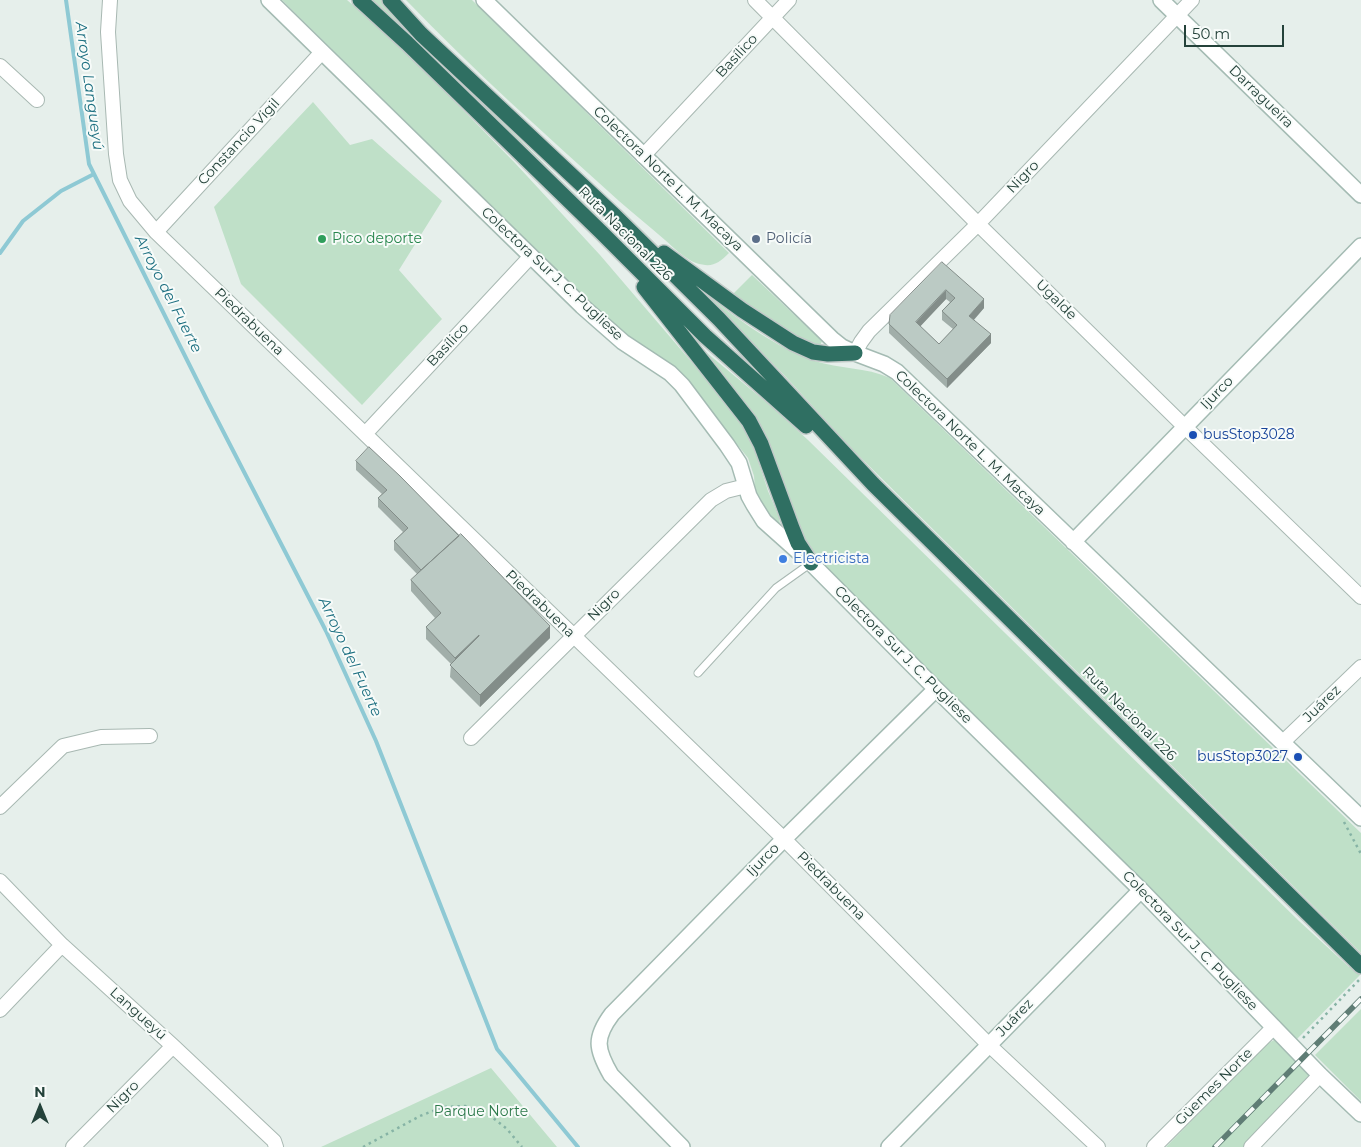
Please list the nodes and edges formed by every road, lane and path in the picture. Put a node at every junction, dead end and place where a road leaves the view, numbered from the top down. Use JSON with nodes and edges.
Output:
{"nodes":[{"id":1,"x":110,"y":0,"type":"edge"},
{"id":2,"x":269,"y":0,"type":"edge"},
{"id":3,"x":360,"y":0,"type":"edge"},
{"id":4,"x":390,"y":0,"type":"edge"},
{"id":5,"x":484,"y":0,"type":"edge"},
{"id":6,"x":755,"y":0,"type":"edge"},
{"id":7,"x":789,"y":0,"type":"edge"},
{"id":8,"x":1161,"y":0,"type":"edge"},
{"id":9,"x":1192,"y":0,"type":"edge"},
{"id":10,"x":1177,"y":16,"type":"junction"},
{"id":11,"x":773,"y":18,"type":"junction"},
{"id":12,"x":322,"y":52,"type":"junction"},
{"id":13,"x":0,"y":66,"type":"edge"},
{"id":14,"x":37,"y":100,"type":"dead end"},
{"id":15,"x":643,"y":156,"type":"junction"},
{"id":16,"x":1361,"y":195,"type":"edge"},
{"id":17,"x":615,"y":216,"type":"junction"},
{"id":18,"x":978,"y":224,"type":"junction"},
{"id":19,"x":156,"y":232,"type":"junction"},
{"id":20,"x":601,"y":232,"type":"junction"},
{"id":21,"x":1361,"y":246,"type":"edge"},
{"id":22,"x":531,"y":256,"type":"junction"},
{"id":23,"x":854,"y":353,"type":"junction"},
{"id":24,"x":1184,"y":426,"type":"junction"},
{"id":25,"x":365,"y":434,"type":"junction"},
{"id":26,"x":873,"y":484,"type":"junction"},
{"id":27,"x":746,"y":486,"type":"junction"},
{"id":28,"x":1073,"y":542,"type":"junction"},
{"id":29,"x":811,"y":563,"type":"junction"},
{"id":30,"x":1361,"y":597,"type":"edge"},
{"id":31,"x":573,"y":636,"type":"junction"},
{"id":32,"x":1361,"y":667,"type":"edge"},
{"id":33,"x":698,"y":673,"type":"dead end"},
{"id":34,"x":936,"y":689,"type":"junction"},
{"id":35,"x":150,"y":736,"type":"dead end"},
{"id":36,"x":471,"y":738,"type":"dead end"},
{"id":37,"x":1283,"y":742,"type":"junction"},
{"id":38,"x":0,"y":807,"type":"edge"},
{"id":39,"x":1361,"y":818,"type":"edge"},
{"id":40,"x":784,"y":839,"type":"junction"},
{"id":41,"x":0,"y":880,"type":"edge"},
{"id":42,"x":1141,"y":890,"type":"junction"},
{"id":43,"x":62,"y":945,"type":"junction"},
{"id":44,"x":1358,"y":964,"type":"edge"},
{"id":45,"x":1361,"y":978,"type":"edge"},
{"id":46,"x":0,"y":1010,"type":"edge"},
{"id":47,"x":1274,"y":1027,"type":"junction"},
{"id":48,"x":989,"y":1045,"type":"junction"},
{"id":49,"x":173,"y":1046,"type":"junction"},
{"id":50,"x":1294,"y":1048,"type":"junction"},
{"id":51,"x":1320,"y":1075,"type":"junction"},
{"id":52,"x":1361,"y":1114,"type":"edge"},
{"id":53,"x":74,"y":1147,"type":"edge"},
{"id":54,"x":276,"y":1147,"type":"edge"},
{"id":55,"x":363,"y":1147,"type":"edge"},
{"id":56,"x":522,"y":1147,"type":"edge"},
{"id":57,"x":682,"y":1147,"type":"edge"},
{"id":58,"x":889,"y":1147,"type":"edge"},
{"id":59,"x":1098,"y":1147,"type":"edge"},
{"id":60,"x":1154,"y":1147,"type":"edge"},
{"id":61,"x":1251,"y":1147,"type":"edge"}],
"edges":[{"from":1,"to":19,"type":"street","name":"Piedrabuena"},
{"from":2,"to":12,"type":"main road","name":"Colectora Sur J. C. Pugliese"},
{"from":3,"to":20,"type":"highway","name":"Ruta Nacional 226"},
{"from":4,"to":17,"type":"highway","name":"Ruta Nacional 226"},
{"from":5,"to":15,"type":"main road","name":"Colectora Norte L. M. Macaya"},
{"from":6,"to":11,"type":"street","name":"Ugalde"},
{"from":7,"to":11,"type":"street","name":"Basílico"},
{"from":8,"to":10,"type":"main road","name":"Darragueira"},
{"from":9,"to":10,"type":"street","name":"Nigro"},
{"from":10,"to":16,"type":"main road","name":"Darragueira"},
{"from":10,"to":18,"type":"street","name":"Nigro"},
{"from":11,"to":15,"type":"street","name":"Basílico"},
{"from":11,"to":18,"type":"street","name":"Ugalde"},
{"from":12,"to":19,"type":"street","name":"Constancio Vigil"},
{"from":12,"to":22,"type":"main road","name":"Colectora Sur J. C. Pugliese"},
{"from":13,"to":14,"type":"street"},
{"from":15,"to":23,"type":"main road","name":"Colectora Norte L. M. Macaya"},
{"from":17,"to":23,"type":"highway"},
{"from":17,"to":26,"type":"highway","name":"Ruta Nacional 226"},
{"from":18,"to":23,"type":"street","name":"Nigro"},
{"from":18,"to":24,"type":"street","name":"Ugalde"},
{"from":19,"to":25,"type":"street","name":"Piedrabuena"},
{"from":20,"to":26,"type":"highway","name":"Ruta Nacional 226"},
{"from":20,"to":29,"type":"highway"},
{"from":21,"to":24,"type":"main road","name":"Ijurco"},
{"from":22,"to":25,"type":"street","name":"Basílico"},
{"from":22,"to":27,"type":"main road","name":"Colectora Sur J. C. Pugliese"},
{"from":23,"to":28,"type":"main road","name":"Colectora Norte L. M. Macaya"},
{"from":24,"to":28,"type":"main road","name":"Ijurco"},
{"from":24,"to":30,"type":"street","name":"Ugalde"},
{"from":25,"to":31,"type":"street","name":"Piedrabuena"},
{"from":26,"to":44,"type":"highway","name":"Ruta Nacional 226"},
{"from":27,"to":29,"type":"main road","name":"Colectora Sur J. C. Pugliese"},
{"from":27,"to":31,"type":"street","name":"Nigro"},
{"from":28,"to":37,"type":"main road","name":"Colectora Norte L. M. Macaya"},
{"from":29,"to":33,"type":"lane"},
{"from":29,"to":34,"type":"main road","name":"Colectora Sur J. C. Pugliese"},
{"from":31,"to":36,"type":"street","name":"Nigro"},
{"from":31,"to":40,"type":"street","name":"Piedrabuena"},
{"from":32,"to":37,"type":"street","name":"Juárez"},
{"from":34,"to":40,"type":"main road","name":"Ijurco"},
{"from":34,"to":42,"type":"main road","name":"Colectora Sur J. C. Pugliese"},
{"from":35,"to":38,"type":"street"},
{"from":37,"to":39,"type":"main road","name":"Colectora Norte L. M. Macaya"},
{"from":40,"to":48,"type":"street","name":"Piedrabuena"},
{"from":40,"to":57,"type":"main road","name":"Ijurco"},
{"from":41,"to":43,"type":"street","name":"Langueyú"},
{"from":42,"to":47,"type":"main road","name":"Colectora Sur J. C. Pugliese"},
{"from":42,"to":48,"type":"main road","name":"Juárez"},
{"from":43,"to":46,"type":"street"},
{"from":43,"to":49,"type":"street","name":"Langueyú"},
{"from":45,"to":50,"type":"path"},
{"from":47,"to":50,"type":"main road","name":"Colectora Sur J. C. Pugliese"},
{"from":47,"to":60,"type":"street","name":"Güemes Norte"},
{"from":48,"to":58,"type":"main road","name":"Juárez"},
{"from":48,"to":59,"type":"street","name":"Piedrabuena"},
{"from":49,"to":53,"type":"street","name":"Nigro"},
{"from":49,"to":54,"type":"street","name":"Langueyú"},
{"from":50,"to":51,"type":"main road","name":"Colectora Sur J. C. Pugliese"},
{"from":51,"to":52,"type":"main road","name":"Colectora Sur J. C. Pugliese"},
{"from":51,"to":61,"type":"street"},
{"from":55,"to":56,"type":"path"}]}
